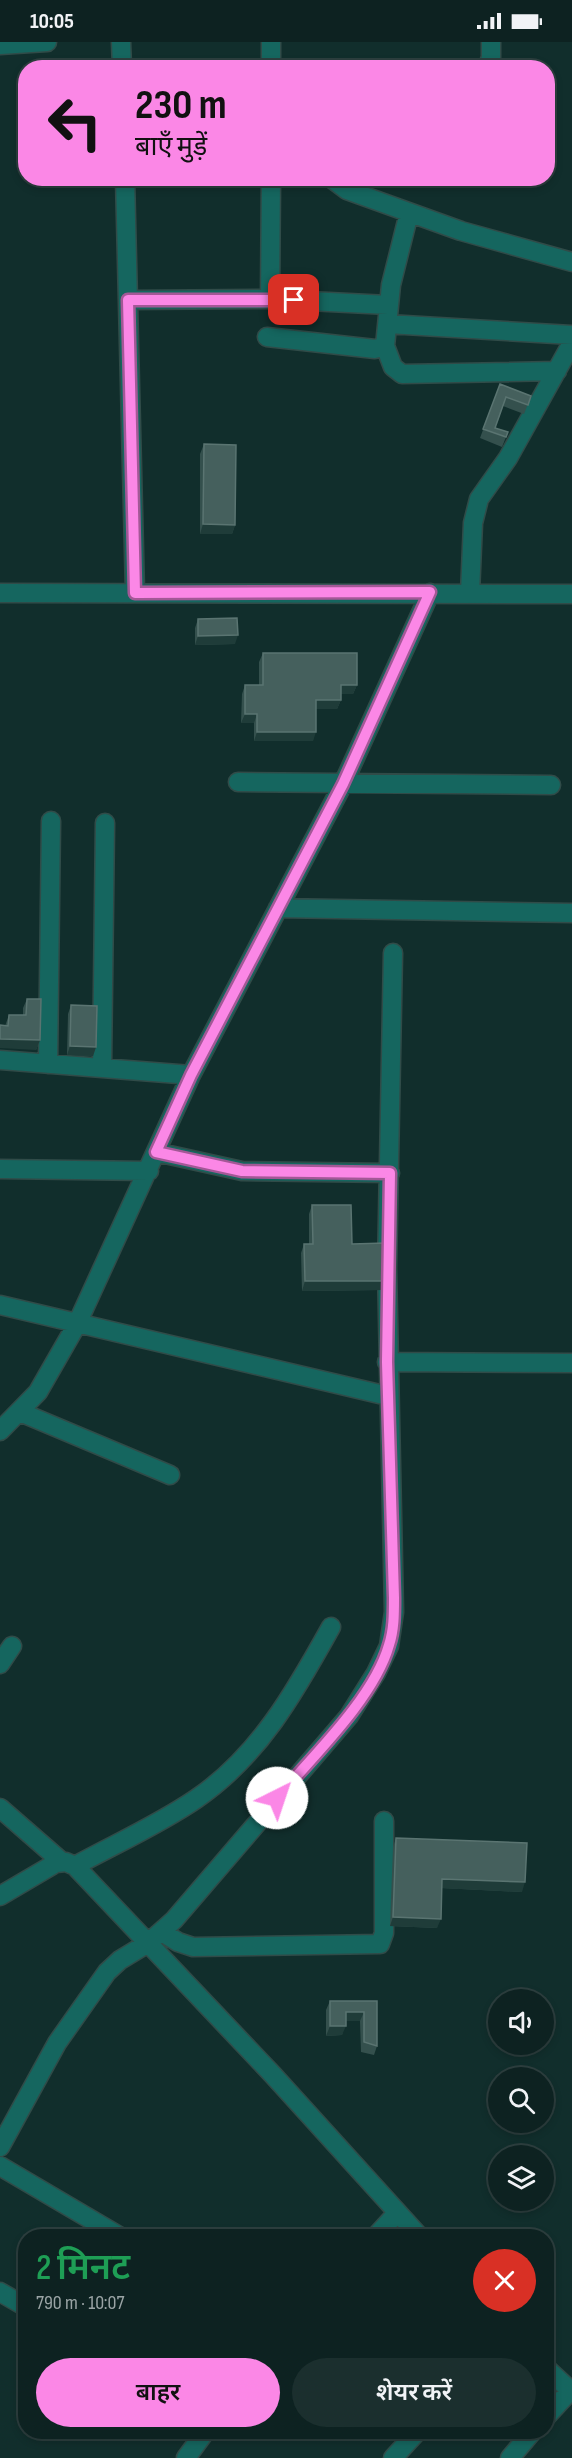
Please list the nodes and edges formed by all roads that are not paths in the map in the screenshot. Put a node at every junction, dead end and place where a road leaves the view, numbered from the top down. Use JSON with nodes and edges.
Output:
{"nodes":[{"id":1,"x":47,"y":42,"type":"edge"},
{"id":2,"x":121,"y":42,"type":"edge"},
{"id":3,"x":271,"y":42,"type":"edge"},
{"id":4,"x":491,"y":42,"type":"edge"},
{"id":5,"x":0,"y":45,"type":"edge"},
{"id":6,"x":122,"y":60,"type":"edge"},
{"id":7,"x":271,"y":60,"type":"edge"},
{"id":8,"x":490,"y":60,"type":"edge"},
{"id":9,"x":125,"y":186,"type":"edge"},
{"id":10,"x":271,"y":186,"type":"edge"},
{"id":11,"x":342,"y":186,"type":"edge"},
{"id":12,"x":409,"y":213,"type":"junction"},
{"id":13,"x":572,"y":262,"type":"edge"},
{"id":14,"x":270,"y":299,"type":"junction"},
{"id":15,"x":128,"y":300,"type":"junction"},
{"id":16,"x":388,"y":305,"type":"junction"},
{"id":17,"x":388,"y":324,"type":"junction"},
{"id":18,"x":572,"y":335,"type":"edge"},
{"id":19,"x":267,"y":337,"type":"dead end"},
{"id":20,"x":572,"y":343,"type":"edge"},
{"id":21,"x":385,"y":346,"type":"junction"},
{"id":22,"x":557,"y":371,"type":"junction"},
{"id":23,"x":430,"y":592,"type":"junction"},
{"id":24,"x":0,"y":593,"type":"edge"},
{"id":25,"x":135,"y":593,"type":"junction"},
{"id":26,"x":470,"y":593,"type":"junction"},
{"id":27,"x":572,"y":594,"type":"edge"},
{"id":28,"x":238,"y":782,"type":"dead end"},
{"id":29,"x":343,"y":784,"type":"junction"},
{"id":30,"x":551,"y":785,"type":"dead end"},
{"id":31,"x":51,"y":820,"type":"dead end"},
{"id":32,"x":105,"y":823,"type":"dead end"},
{"id":33,"x":278,"y":908,"type":"junction"},
{"id":34,"x":572,"y":913,"type":"edge"},
{"id":35,"x":393,"y":953,"type":"dead end"},
{"id":36,"x":0,"y":1060,"type":"edge"},
{"id":37,"x":48,"y":1064,"type":"junction"},
{"id":38,"x":102,"y":1067,"type":"junction"},
{"id":39,"x":191,"y":1075,"type":"junction"},
{"id":40,"x":156,"y":1152,"type":"junction"},
{"id":41,"x":0,"y":1169,"type":"edge"},
{"id":42,"x":149,"y":1171,"type":"junction"},
{"id":43,"x":390,"y":1173,"type":"junction"},
{"id":44,"x":0,"y":1305,"type":"edge"},
{"id":45,"x":77,"y":1324,"type":"junction"},
{"id":46,"x":387,"y":1362,"type":"junction"},
{"id":47,"x":572,"y":1363,"type":"edge"},
{"id":48,"x":388,"y":1395,"type":"junction"},
{"id":49,"x":20,"y":1412,"type":"junction"},
{"id":50,"x":0,"y":1431,"type":"edge"},
{"id":51,"x":170,"y":1475,"type":"dead end"},
{"id":52,"x":331,"y":1627,"type":"dead end"},
{"id":53,"x":12,"y":1646,"type":"dead end"},
{"id":54,"x":0,"y":1664,"type":"edge"},
{"id":55,"x":0,"y":1808,"type":"edge"},
{"id":56,"x":384,"y":1821,"type":"dead end"},
{"id":57,"x":68,"y":1864,"type":"junction"},
{"id":58,"x":0,"y":1896,"type":"edge"},
{"id":59,"x":155,"y":1938,"type":"junction"},
{"id":60,"x":0,"y":2147,"type":"edge"},
{"id":61,"x":0,"y":2166,"type":"edge"},
{"id":62,"x":397,"y":2213,"type":"junction"},
{"id":63,"x":108,"y":2229,"type":"edge"},
{"id":64,"x":382,"y":2229,"type":"edge"},
{"id":65,"x":412,"y":2229,"type":"edge"},
{"id":66,"x":0,"y":2292,"type":"edge"},
{"id":67,"x":18,"y":2302,"type":"edge"},
{"id":68,"x":554,"y":2375,"type":"edge"},
{"id":69,"x":571,"y":2391,"type":"edge"},
{"id":70,"x":554,"y":2409,"type":"edge"},
{"id":71,"x":200,"y":2439,"type":"edge"},
{"id":72,"x":411,"y":2439,"type":"edge"},
{"id":73,"x":526,"y":2439,"type":"edge"},
{"id":74,"x":186,"y":2458,"type":"edge"},
{"id":75,"x":393,"y":2458,"type":"edge"},
{"id":76,"x":510,"y":2458,"type":"edge"}],
"edges":[{"from":1,"to":5,"type":"street"},
{"from":2,"to":6,"type":"street"},
{"from":3,"to":7,"type":"street"},
{"from":4,"to":8,"type":"street"},
{"from":9,"to":15,"type":"street"},
{"from":10,"to":14,"type":"street"},
{"from":11,"to":12,"type":"street"},
{"from":12,"to":13,"type":"street"},
{"from":12,"to":16,"type":"street"},
{"from":14,"to":15,"type":"street"},
{"from":14,"to":16,"type":"street"},
{"from":15,"to":25,"type":"street"},
{"from":16,"to":17,"type":"street"},
{"from":17,"to":18,"type":"street"},
{"from":17,"to":21,"type":"street"},
{"from":19,"to":21,"type":"street"},
{"from":20,"to":22,"type":"street"},
{"from":21,"to":22,"type":"street"},
{"from":22,"to":26,"type":"street"},
{"from":23,"to":25,"type":"street"},
{"from":23,"to":26,"type":"street"},
{"from":23,"to":29,"type":"street"},
{"from":24,"to":25,"type":"street"},
{"from":26,"to":27,"type":"street"},
{"from":28,"to":29,"type":"street"},
{"from":29,"to":30,"type":"street"},
{"from":29,"to":33,"type":"street"},
{"from":31,"to":37,"type":"street"},
{"from":32,"to":38,"type":"street"},
{"from":33,"to":34,"type":"street"},
{"from":33,"to":39,"type":"street"},
{"from":35,"to":43,"type":"street"},
{"from":36,"to":37,"type":"street"},
{"from":37,"to":38,"type":"street"},
{"from":38,"to":39,"type":"street"},
{"from":39,"to":40,"type":"street"},
{"from":40,"to":42,"type":"street"},
{"from":40,"to":43,"type":"street"},
{"from":41,"to":42,"type":"street"},
{"from":42,"to":45,"type":"street"},
{"from":43,"to":46,"type":"street"},
{"from":44,"to":45,"type":"street"},
{"from":45,"to":48,"type":"street"},
{"from":45,"to":49,"type":"street"},
{"from":46,"to":47,"type":"street"},
{"from":46,"to":48,"type":"street"},
{"from":48,"to":59,"type":"street"},
{"from":49,"to":50,"type":"street"},
{"from":49,"to":51,"type":"street"},
{"from":52,"to":57,"type":"street"},
{"from":53,"to":54,"type":"street"},
{"from":55,"to":57,"type":"street"},
{"from":56,"to":59,"type":"street"},
{"from":57,"to":58,"type":"street"},
{"from":57,"to":59,"type":"street"},
{"from":59,"to":60,"type":"street"},
{"from":59,"to":62,"type":"street"},
{"from":61,"to":63,"type":"street"},
{"from":62,"to":64,"type":"street"},
{"from":62,"to":65,"type":"street"},
{"from":66,"to":67,"type":"street"},
{"from":68,"to":69,"type":"street"},
{"from":69,"to":70,"type":"street"},
{"from":71,"to":74,"type":"street"},
{"from":72,"to":75,"type":"street"},
{"from":73,"to":76,"type":"street"}]}
